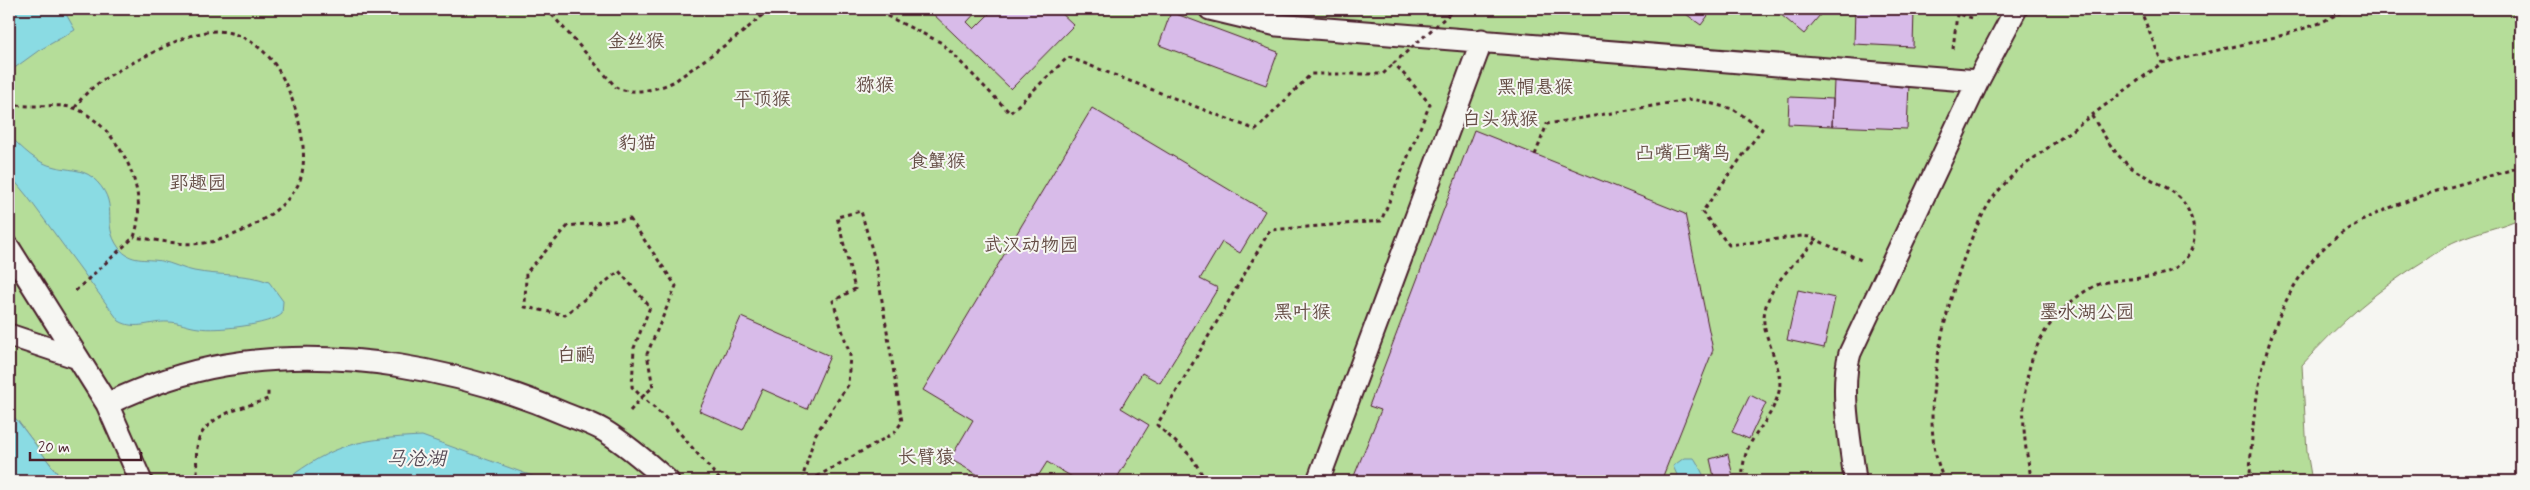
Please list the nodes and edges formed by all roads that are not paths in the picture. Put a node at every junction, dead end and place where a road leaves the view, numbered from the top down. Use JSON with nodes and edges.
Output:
{"nodes":[{"id":1,"x":1210,"y":9,"type":"edge"},
{"id":2,"x":2016,"y":9,"type":"edge"},
{"id":3,"x":1482,"y":40,"type":"junction"},
{"id":4,"x":1978,"y":82,"type":"junction"},
{"id":5,"x":9,"y":248,"type":"edge"},
{"id":6,"x":9,"y":335,"type":"edge"},
{"id":7,"x":78,"y":358,"type":"junction"},
{"id":8,"x":107,"y":404,"type":"junction"},
{"id":9,"x":141,"y":481,"type":"edge"},
{"id":10,"x":668,"y":481,"type":"edge"},
{"id":11,"x":1318,"y":481,"type":"edge"},
{"id":12,"x":1855,"y":481,"type":"edge"}],
"edges":[{"from":1,"to":3,"type":"lane"},
{"from":2,"to":4,"type":"lane"},
{"from":3,"to":4,"type":"lane"},
{"from":3,"to":11,"type":"lane"},
{"from":4,"to":12,"type":"lane"},
{"from":5,"to":7,"type":"lane"},
{"from":6,"to":7,"type":"lane"},
{"from":7,"to":8,"type":"lane"},
{"from":8,"to":9,"type":"lane"},
{"from":8,"to":10,"type":"lane"}]}
